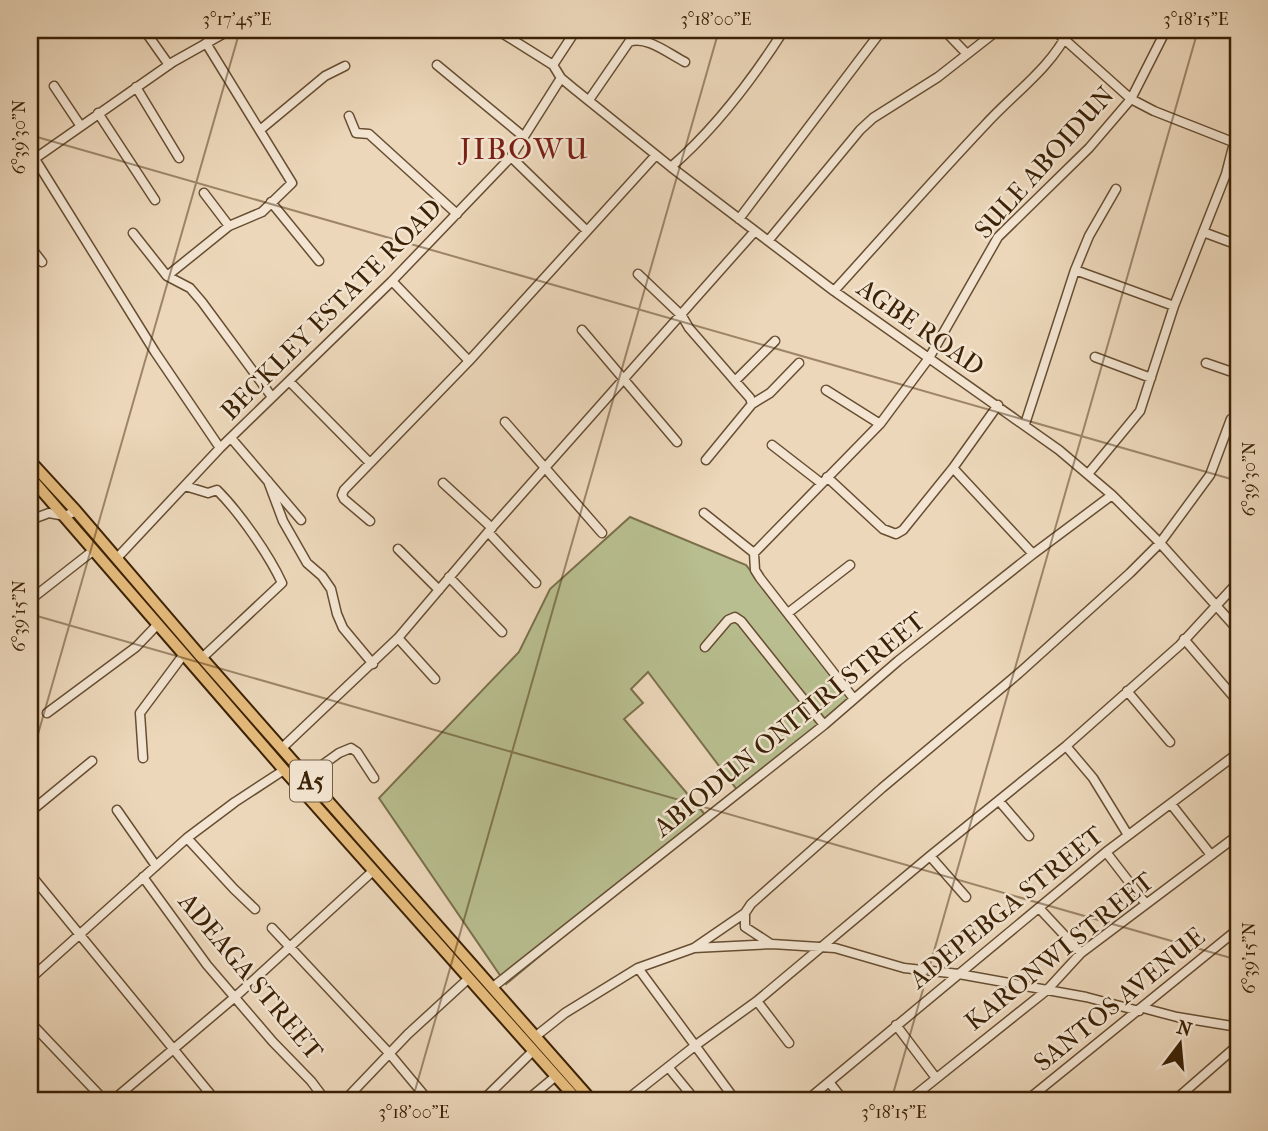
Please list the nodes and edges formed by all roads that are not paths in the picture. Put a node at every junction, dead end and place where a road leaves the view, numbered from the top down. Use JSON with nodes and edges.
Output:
{"nodes":[{"id":1,"x":43,"y":30,"type":"edge"},
{"id":2,"x":230,"y":30,"type":"edge"},
{"id":3,"x":497,"y":30,"type":"edge"},
{"id":4,"x":576,"y":30,"type":"edge"},
{"id":5,"x":784,"y":30,"type":"edge"},
{"id":6,"x":882,"y":30,"type":"edge"},
{"id":7,"x":944,"y":30,"type":"edge"},
{"id":8,"x":998,"y":30,"type":"edge"},
{"id":9,"x":1054,"y":30,"type":"edge"},
{"id":10,"x":1069,"y":30,"type":"edge"},
{"id":11,"x":1166,"y":30,"type":"edge"},
{"id":12,"x":145,"y":31,"type":"edge"},
{"id":13,"x":30,"y":35,"type":"edge"},
{"id":14,"x":1065,"y":40,"type":"junction"},
{"id":15,"x":206,"y":43,"type":"junction"},
{"id":16,"x":966,"y":53,"type":"junction"},
{"id":17,"x":685,"y":62,"type":"dead end"},
{"id":18,"x":169,"y":65,"type":"junction"},
{"id":19,"x":437,"y":65,"type":"dead end"},
{"id":20,"x":553,"y":65,"type":"junction"},
{"id":21,"x":345,"y":66,"type":"dead end"},
{"id":22,"x":561,"y":78,"type":"junction"},
{"id":23,"x":54,"y":86,"type":"dead end"},
{"id":24,"x":136,"y":87,"type":"junction"},
{"id":25,"x":1131,"y":99,"type":"junction"},
{"id":26,"x":589,"y":100,"type":"junction"},
{"id":27,"x":97,"y":113,"type":"junction"},
{"id":28,"x":349,"y":116,"type":"dead end"},
{"id":29,"x":80,"y":125,"type":"junction"},
{"id":30,"x":1238,"y":127,"type":"edge"},
{"id":31,"x":260,"y":130,"type":"junction"},
{"id":32,"x":524,"y":137,"type":"junction"},
{"id":33,"x":1237,"y":143,"type":"edge"},
{"id":34,"x":656,"y":155,"type":"junction"},
{"id":35,"x":511,"y":157,"type":"junction"},
{"id":36,"x":179,"y":158,"type":"dead end"},
{"id":37,"x":32,"y":160,"type":"edge"},
{"id":38,"x":671,"y":167,"type":"junction"},
{"id":39,"x":1116,"y":189,"type":"dead end"},
{"id":40,"x":204,"y":193,"type":"dead end"},
{"id":41,"x":155,"y":200,"type":"dead end"},
{"id":42,"x":271,"y":202,"type":"junction"},
{"id":43,"x":457,"y":214,"type":"junction"},
{"id":44,"x":739,"y":219,"type":"junction"},
{"id":45,"x":229,"y":226,"type":"junction"},
{"id":46,"x":587,"y":231,"type":"junction"},
{"id":47,"x":755,"y":231,"type":"junction"},
{"id":48,"x":30,"y":232,"type":"edge"},
{"id":49,"x":1203,"y":232,"type":"junction"},
{"id":50,"x":133,"y":233,"type":"dead end"},
{"id":51,"x":768,"y":240,"type":"junction"},
{"id":52,"x":1238,"y":245,"type":"edge"},
{"id":53,"x":319,"y":261,"type":"dead end"},
{"id":54,"x":42,"y":262,"type":"dead end"},
{"id":55,"x":1075,"y":270,"type":"junction"},
{"id":56,"x":638,"y":274,"type":"dead end"},
{"id":57,"x":167,"y":276,"type":"junction"},
{"id":58,"x":393,"y":281,"type":"junction"},
{"id":59,"x":834,"y":292,"type":"junction"},
{"id":60,"x":1174,"y":306,"type":"junction"},
{"id":61,"x":682,"y":316,"type":"junction"},
{"id":62,"x":583,"y":330,"type":"dead end"},
{"id":63,"x":775,"y":341,"type":"dead end"},
{"id":64,"x":1095,"y":357,"type":"dead end"},
{"id":65,"x":929,"y":358,"type":"junction"},
{"id":66,"x":470,"y":361,"type":"junction"},
{"id":67,"x":799,"y":363,"type":"dead end"},
{"id":68,"x":1206,"y":363,"type":"dead end"},
{"id":69,"x":1238,"y":374,"type":"edge"},
{"id":70,"x":1151,"y":378,"type":"junction"},
{"id":71,"x":625,"y":380,"type":"junction"},
{"id":72,"x":735,"y":381,"type":"junction"},
{"id":73,"x":289,"y":382,"type":"junction"},
{"id":74,"x":826,"y":390,"type":"dead end"},
{"id":75,"x":272,"y":397,"type":"junction"},
{"id":76,"x":752,"y":404,"type":"junction"},
{"id":77,"x":998,"y":405,"type":"junction"},
{"id":78,"x":1231,"y":419,"type":"dead end"},
{"id":79,"x":505,"y":422,"type":"dead end"},
{"id":80,"x":880,"y":424,"type":"junction"},
{"id":81,"x":1025,"y":424,"type":"junction"},
{"id":82,"x":231,"y":438,"type":"junction"},
{"id":83,"x":677,"y":442,"type":"dead end"},
{"id":84,"x":772,"y":445,"type":"dead end"},
{"id":85,"x":220,"y":448,"type":"junction"},
{"id":86,"x":706,"y":460,"type":"dead end"},
{"id":87,"x":30,"y":461,"type":"edge"},
{"id":88,"x":370,"y":463,"type":"junction"},
{"id":89,"x":953,"y":468,"type":"junction"},
{"id":90,"x":544,"y":469,"type":"junction"},
{"id":91,"x":1088,"y":474,"type":"junction"},
{"id":92,"x":30,"y":477,"type":"edge"},
{"id":93,"x":824,"y":480,"type":"junction"},
{"id":94,"x":268,"y":481,"type":"junction"},
{"id":95,"x":443,"y":483,"type":"dead end"},
{"id":96,"x":185,"y":486,"type":"junction"},
{"id":97,"x":1112,"y":495,"type":"junction"},
{"id":98,"x":76,"y":511,"type":"junction"},
{"id":99,"x":704,"y":513,"type":"dead end"},
{"id":100,"x":65,"y":516,"type":"junction"},
{"id":101,"x":30,"y":520,"type":"edge"},
{"id":102,"x":301,"y":520,"type":"dead end"},
{"id":103,"x":370,"y":521,"type":"dead end"},
{"id":104,"x":490,"y":530,"type":"junction"},
{"id":105,"x":602,"y":533,"type":"dead end"},
{"id":106,"x":1160,"y":543,"type":"junction"},
{"id":107,"x":397,"y":549,"type":"dead end"},
{"id":108,"x":94,"y":550,"type":"junction"},
{"id":109,"x":754,"y":554,"type":"junction"},
{"id":110,"x":1033,"y":554,"type":"junction"},
{"id":111,"x":117,"y":558,"type":"junction"},
{"id":112,"x":850,"y":565,"type":"dead end"},
{"id":113,"x":449,"y":577,"type":"junction"},
{"id":114,"x":1238,"y":582,"type":"edge"},
{"id":115,"x":536,"y":583,"type":"dead end"},
{"id":116,"x":439,"y":590,"type":"junction"},
{"id":117,"x":30,"y":600,"type":"edge"},
{"id":118,"x":1216,"y":606,"type":"junction"},
{"id":119,"x":788,"y":613,"type":"junction"},
{"id":120,"x":158,"y":624,"type":"junction"},
{"id":121,"x":1238,"y":630,"type":"edge"},
{"id":122,"x":502,"y":632,"type":"dead end"},
{"id":123,"x":398,"y":638,"type":"junction"},
{"id":124,"x":1184,"y":639,"type":"junction"},
{"id":125,"x":705,"y":646,"type":"dead end"},
{"id":126,"x":184,"y":654,"type":"junction"},
{"id":127,"x":202,"y":658,"type":"junction"},
{"id":128,"x":373,"y":664,"type":"junction"},
{"id":129,"x":435,"y":679,"type":"dead end"},
{"id":130,"x":1127,"y":691,"type":"junction"},
{"id":131,"x":854,"y":699,"type":"junction"},
{"id":132,"x":1238,"y":702,"type":"edge"},
{"id":133,"x":47,"y":713,"type":"dead end"},
{"id":134,"x":824,"y":725,"type":"junction"},
{"id":135,"x":1170,"y":742,"type":"dead end"},
{"id":136,"x":1066,"y":746,"type":"junction"},
{"id":137,"x":282,"y":748,"type":"junction"},
{"id":138,"x":1238,"y":754,"type":"edge"},
{"id":139,"x":143,"y":758,"type":"dead end"},
{"id":140,"x":92,"y":761,"type":"dead end"},
{"id":141,"x":284,"y":770,"type":"junction"},
{"id":142,"x":307,"y":776,"type":"junction"},
{"id":143,"x":374,"y":778,"type":"dead end"},
{"id":144,"x":1000,"y":802,"type":"junction"},
{"id":145,"x":1171,"y":804,"type":"junction"},
{"id":146,"x":117,"y":810,"type":"dead end"},
{"id":147,"x":30,"y":812,"type":"edge"},
{"id":148,"x":1128,"y":835,"type":"junction"},
{"id":149,"x":1238,"y":835,"type":"edge"},
{"id":150,"x":1029,"y":836,"type":"dead end"},
{"id":151,"x":187,"y":838,"type":"junction"},
{"id":152,"x":1106,"y":852,"type":"junction"},
{"id":153,"x":1211,"y":855,"type":"junction"},
{"id":154,"x":930,"y":856,"type":"junction"},
{"id":155,"x":156,"y":866,"type":"junction"},
{"id":156,"x":373,"y":871,"type":"junction"},
{"id":157,"x":30,"y":874,"type":"edge"},
{"id":158,"x":144,"y":877,"type":"junction"},
{"id":159,"x":966,"y":897,"type":"dead end"},
{"id":160,"x":1146,"y":904,"type":"junction"},
{"id":161,"x":1039,"y":908,"type":"junction"},
{"id":162,"x":255,"y":909,"type":"dead end"},
{"id":163,"x":745,"y":913,"type":"junction"},
{"id":164,"x":272,"y":928,"type":"dead end"},
{"id":165,"x":1238,"y":929,"type":"edge"},
{"id":166,"x":79,"y":937,"type":"junction"},
{"id":167,"x":772,"y":944,"type":"junction"},
{"id":168,"x":820,"y":947,"type":"junction"},
{"id":169,"x":290,"y":948,"type":"junction"},
{"id":170,"x":694,"y":948,"type":"junction"},
{"id":171,"x":1081,"y":953,"type":"junction"},
{"id":172,"x":638,"y":968,"type":"junction"},
{"id":173,"x":959,"y":974,"type":"junction"},
{"id":174,"x":30,"y":979,"type":"edge"},
{"id":175,"x":468,"y":979,"type":"junction"},
{"id":176,"x":493,"y":987,"type":"junction"},
{"id":177,"x":1046,"y":990,"type":"junction"},
{"id":178,"x":235,"y":997,"type":"junction"},
{"id":179,"x":757,"y":1001,"type":"junction"},
{"id":180,"x":1141,"y":1009,"type":"junction"},
{"id":181,"x":30,"y":1022,"type":"edge"},
{"id":182,"x":896,"y":1025,"type":"junction"},
{"id":183,"x":1238,"y":1027,"type":"edge"},
{"id":184,"x":536,"y":1036,"type":"junction"},
{"id":185,"x":789,"y":1043,"type":"dead end"},
{"id":186,"x":696,"y":1045,"type":"junction"},
{"id":187,"x":1238,"y":1045,"type":"edge"},
{"id":188,"x":174,"y":1048,"type":"junction"},
{"id":189,"x":533,"y":1051,"type":"junction"},
{"id":190,"x":389,"y":1053,"type":"junction"},
{"id":191,"x":668,"y":1068,"type":"junction"},
{"id":192,"x":556,"y":1076,"type":"junction"},
{"id":193,"x":936,"y":1078,"type":"junction"},
{"id":194,"x":829,"y":1082,"type":"junction"},
{"id":195,"x":105,"y":1101,"type":"edge"},
{"id":196,"x":113,"y":1101,"type":"edge"},
{"id":197,"x":216,"y":1101,"type":"edge"},
{"id":198,"x":326,"y":1101,"type":"edge"},
{"id":199,"x":344,"y":1101,"type":"edge"},
{"id":200,"x":429,"y":1101,"type":"edge"},
{"id":201,"x":482,"y":1101,"type":"edge"},
{"id":202,"x":526,"y":1101,"type":"edge"},
{"id":203,"x":578,"y":1101,"type":"edge"},
{"id":204,"x":592,"y":1101,"type":"edge"},
{"id":205,"x":625,"y":1101,"type":"edge"},
{"id":206,"x":696,"y":1101,"type":"edge"},
{"id":207,"x":736,"y":1101,"type":"edge"},
{"id":208,"x":806,"y":1101,"type":"edge"},
{"id":209,"x":844,"y":1101,"type":"edge"},
{"id":210,"x":908,"y":1101,"type":"edge"},
{"id":211,"x":1026,"y":1101,"type":"edge"},
{"id":212,"x":1174,"y":1101,"type":"edge"}],
"edges":[{"from":1,"to":13,"type":"street"},
{"from":2,"to":15,"type":"street"},
{"from":3,"to":20,"type":"street"},
{"from":4,"to":20,"type":"street"},
{"from":5,"to":38,"type":"street"},
{"from":6,"to":44,"type":"street"},
{"from":7,"to":16,"type":"street"},
{"from":8,"to":16,"type":"street"},
{"from":9,"to":14,"type":"street"},
{"from":10,"to":14,"type":"street"},
{"from":11,"to":25,"type":"street","name":"SULE ABOIDUN"},
{"from":12,"to":18,"type":"street"},
{"from":14,"to":25,"type":"street"},
{"from":14,"to":59,"type":"street"},
{"from":15,"to":18,"type":"street"},
{"from":15,"to":31,"type":"street"},
{"from":16,"to":51,"type":"street"},
{"from":17,"to":26,"type":"street"},
{"from":18,"to":24,"type":"street"},
{"from":19,"to":32,"type":"street"},
{"from":20,"to":22,"type":"street"},
{"from":21,"to":31,"type":"street"},
{"from":22,"to":26,"type":"street","name":"AGBE ROAD"},
{"from":22,"to":32,"type":"street","name":"BECKLEY ESTATE ROAD"},
{"from":23,"to":29,"type":"street"},
{"from":24,"to":27,"type":"street"},
{"from":24,"to":36,"type":"street"},
{"from":25,"to":33,"type":"street"},
{"from":25,"to":65,"type":"street","name":"SULE ABOIDUN"},
{"from":26,"to":34,"type":"street","name":"AGBE ROAD"},
{"from":27,"to":29,"type":"street"},
{"from":27,"to":41,"type":"street"},
{"from":28,"to":43,"type":"street"},
{"from":29,"to":37,"type":"street"},
{"from":30,"to":33,"type":"street"},
{"from":31,"to":42,"type":"street"},
{"from":32,"to":35,"type":"street","name":"BECKLEY ESTATE ROAD"},
{"from":33,"to":49,"type":"street"},
{"from":34,"to":38,"type":"street","name":"AGBE ROAD"},
{"from":34,"to":46,"type":"street"},
{"from":35,"to":43,"type":"street","name":"BECKLEY ESTATE ROAD"},
{"from":35,"to":46,"type":"street"},
{"from":37,"to":85,"type":"street"},
{"from":38,"to":44,"type":"street","name":"AGBE ROAD"},
{"from":39,"to":55,"type":"street"},
{"from":40,"to":45,"type":"street"},
{"from":42,"to":45,"type":"street"},
{"from":42,"to":53,"type":"street"},
{"from":43,"to":58,"type":"street","name":"BECKLEY ESTATE ROAD"},
{"from":44,"to":47,"type":"street","name":"AGBE ROAD"},
{"from":45,"to":57,"type":"street"},
{"from":46,"to":66,"type":"street"},
{"from":47,"to":51,"type":"street","name":"AGBE ROAD"},
{"from":47,"to":61,"type":"street"},
{"from":48,"to":54,"type":"street"},
{"from":49,"to":52,"type":"street"},
{"from":49,"to":60,"type":"street"},
{"from":50,"to":57,"type":"street"},
{"from":51,"to":59,"type":"street","name":"AGBE ROAD"},
{"from":55,"to":60,"type":"street"},
{"from":55,"to":81,"type":"street"},
{"from":56,"to":61,"type":"street"},
{"from":57,"to":75,"type":"street"},
{"from":58,"to":66,"type":"street"},
{"from":58,"to":73,"type":"street","name":"BECKLEY ESTATE ROAD"},
{"from":59,"to":65,"type":"street","name":"AGBE ROAD"},
{"from":60,"to":70,"type":"street"},
{"from":61,"to":71,"type":"street"},
{"from":61,"to":72,"type":"street"},
{"from":62,"to":71,"type":"street"},
{"from":63,"to":72,"type":"street"},
{"from":64,"to":70,"type":"street"},
{"from":65,"to":77,"type":"street","name":"AGBE ROAD"},
{"from":65,"to":80,"type":"street","name":"SULE ABOIDUN"},
{"from":66,"to":88,"type":"street"},
{"from":67,"to":76,"type":"street"},
{"from":68,"to":69,"type":"street"},
{"from":70,"to":91,"type":"street"},
{"from":71,"to":83,"type":"street"},
{"from":71,"to":90,"type":"street"},
{"from":72,"to":76,"type":"street"},
{"from":73,"to":75,"type":"street","name":"BECKLEY ESTATE ROAD"},
{"from":73,"to":88,"type":"street"},
{"from":74,"to":80,"type":"street"},
{"from":75,"to":82,"type":"street","name":"BECKLEY ESTATE ROAD"},
{"from":76,"to":86,"type":"street"},
{"from":77,"to":81,"type":"street","name":"AGBE ROAD"},
{"from":77,"to":89,"type":"street"},
{"from":78,"to":106,"type":"street"},
{"from":79,"to":90,"type":"street"},
{"from":80,"to":93,"type":"street","name":"SULE ABOIDUN"},
{"from":81,"to":91,"type":"street","name":"AGBE ROAD"},
{"from":82,"to":85,"type":"street","name":"BECKLEY ESTATE ROAD"},
{"from":82,"to":94,"type":"street"},
{"from":84,"to":93,"type":"street"},
{"from":85,"to":96,"type":"street","name":"BECKLEY ESTATE ROAD"},
{"from":87,"to":98,"type":"highway","number":"A5"},
{"from":88,"to":103,"type":"street"},
{"from":89,"to":93,"type":"street"},
{"from":89,"to":110,"type":"street"},
{"from":90,"to":104,"type":"street"},
{"from":90,"to":105,"type":"street"},
{"from":91,"to":97,"type":"street","name":"AGBE ROAD"},
{"from":92,"to":100,"type":"highway","number":"A5"},
{"from":93,"to":109,"type":"street","name":"SULE ABOIDUN"},
{"from":94,"to":102,"type":"street"},
{"from":94,"to":128,"type":"street"},
{"from":95,"to":104,"type":"street"},
{"from":96,"to":111,"type":"street","name":"BECKLEY ESTATE ROAD"},
{"from":96,"to":127,"type":"street"},
{"from":97,"to":106,"type":"street","name":"AGBE ROAD"},
{"from":97,"to":110,"type":"street","name":"ABIODUN ONITIRI STREET"},
{"from":98,"to":100,"type":"street"},
{"from":98,"to":111,"type":"highway","number":"A5"},
{"from":99,"to":109,"type":"street"},
{"from":100,"to":101,"type":"street"},
{"from":100,"to":108,"type":"highway","number":"A5"},
{"from":104,"to":113,"type":"street"},
{"from":104,"to":115,"type":"street"},
{"from":106,"to":118,"type":"street","name":"AGBE ROAD"},
{"from":106,"to":163,"type":"street"},
{"from":107,"to":116,"type":"street"},
{"from":108,"to":117,"type":"street"},
{"from":108,"to":120,"type":"highway","number":"A5"},
{"from":109,"to":119,"type":"street"},
{"from":110,"to":131,"type":"street","name":"ABIODUN ONITIRI STREET"},
{"from":111,"to":127,"type":"highway","number":"A5"},
{"from":112,"to":119,"type":"street"},
{"from":113,"to":116,"type":"street"},
{"from":113,"to":122,"type":"street"},
{"from":114,"to":118,"type":"street"},
{"from":116,"to":123,"type":"street"},
{"from":118,"to":121,"type":"street","name":"AGBE ROAD"},
{"from":118,"to":124,"type":"street"},
{"from":119,"to":131,"type":"street"},
{"from":120,"to":126,"type":"highway","number":"A5"},
{"from":120,"to":133,"type":"street"},
{"from":123,"to":128,"type":"street"},
{"from":123,"to":129,"type":"street"},
{"from":124,"to":130,"type":"street"},
{"from":124,"to":132,"type":"street"},
{"from":125,"to":134,"type":"street"},
{"from":126,"to":139,"type":"street"},
{"from":126,"to":141,"type":"highway","number":"A5"},
{"from":127,"to":137,"type":"highway","number":"A5"},
{"from":128,"to":137,"type":"street"},
{"from":130,"to":135,"type":"street"},
{"from":130,"to":136,"type":"street"},
{"from":131,"to":134,"type":"street","name":"ABIODUN ONITIRI STREET"},
{"from":134,"to":176,"type":"street","name":"ABIODUN ONITIRI STREET"},
{"from":136,"to":144,"type":"street"},
{"from":136,"to":148,"type":"street"},
{"from":137,"to":142,"type":"highway","number":"A5"},
{"from":138,"to":145,"type":"street","name":"ADEPEBGA STREET"},
{"from":140,"to":147,"type":"street"},
{"from":141,"to":151,"type":"street"},
{"from":141,"to":156,"type":"highway","number":"A5"},
{"from":142,"to":143,"type":"street"},
{"from":142,"to":176,"type":"highway","number":"A5"},
{"from":144,"to":150,"type":"street"},
{"from":144,"to":154,"type":"street"},
{"from":145,"to":148,"type":"street","name":"ADEPEBGA STREET"},
{"from":145,"to":153,"type":"street"},
{"from":146,"to":155,"type":"street"},
{"from":148,"to":152,"type":"street","name":"ADEPEBGA STREET"},
{"from":149,"to":153,"type":"street","name":"KARONWI STREET"},
{"from":151,"to":155,"type":"street"},
{"from":151,"to":162,"type":"street"},
{"from":152,"to":160,"type":"street"},
{"from":152,"to":161,"type":"street","name":"ADEPEBGA STREET"},
{"from":153,"to":160,"type":"street","name":"KARONWI STREET"},
{"from":154,"to":159,"type":"street"},
{"from":154,"to":168,"type":"street"},
{"from":155,"to":158,"type":"street"},
{"from":156,"to":169,"type":"street"},
{"from":156,"to":175,"type":"highway","number":"A5"},
{"from":157,"to":166,"type":"street"},
{"from":158,"to":166,"type":"street"},
{"from":158,"to":178,"type":"street","name":"ADEAGA STREET"},
{"from":160,"to":171,"type":"street","name":"KARONWI STREET"},
{"from":161,"to":171,"type":"street"},
{"from":161,"to":173,"type":"street","name":"ADEPEBGA STREET"},
{"from":163,"to":167,"type":"street"},
{"from":163,"to":170,"type":"street"},
{"from":164,"to":169,"type":"street"},
{"from":165,"to":180,"type":"street","name":"SANTOS AVENUE"},
{"from":166,"to":174,"type":"street"},
{"from":166,"to":188,"type":"street"},
{"from":167,"to":168,"type":"street"},
{"from":167,"to":170,"type":"street"},
{"from":168,"to":173,"type":"street"},
{"from":168,"to":179,"type":"street"},
{"from":169,"to":178,"type":"street"},
{"from":169,"to":190,"type":"street"},
{"from":170,"to":172,"type":"street"},
{"from":171,"to":177,"type":"street","name":"KARONWI STREET"},
{"from":172,"to":184,"type":"street"},
{"from":172,"to":186,"type":"street"},
{"from":173,"to":177,"type":"street"},
{"from":173,"to":182,"type":"street","name":"ADEPEBGA STREET"},
{"from":175,"to":189,"type":"highway","number":"A5"},
{"from":175,"to":190,"type":"street"},
{"from":176,"to":184,"type":"highway","number":"A5"},
{"from":177,"to":180,"type":"street"},
{"from":177,"to":193,"type":"street","name":"KARONWI STREET"},
{"from":178,"to":188,"type":"street"},
{"from":178,"to":198,"type":"street","name":"ADEAGA STREET"},
{"from":179,"to":185,"type":"street"},
{"from":179,"to":186,"type":"street"},
{"from":180,"to":183,"type":"street"},
{"from":180,"to":211,"type":"street","name":"SANTOS AVENUE"},
{"from":181,"to":195,"type":"street"},
{"from":182,"to":193,"type":"street"},
{"from":182,"to":194,"type":"street","name":"ADEPEBGA STREET"},
{"from":184,"to":204,"type":"highway","number":"A5"},
{"from":186,"to":191,"type":"street"},
{"from":186,"to":207,"type":"street"},
{"from":187,"to":212,"type":"street"},
{"from":188,"to":196,"type":"street"},
{"from":188,"to":197,"type":"street"},
{"from":189,"to":192,"type":"highway","number":"A5"},
{"from":189,"to":201,"type":"street"},
{"from":190,"to":199,"type":"street"},
{"from":190,"to":200,"type":"street"},
{"from":191,"to":205,"type":"street"},
{"from":191,"to":206,"type":"street"},
{"from":192,"to":202,"type":"street"},
{"from":192,"to":203,"type":"highway","number":"A5"},
{"from":193,"to":210,"type":"street","name":"KARONWI STREET"},
{"from":194,"to":208,"type":"street","name":"ADEPEBGA STREET"},
{"from":194,"to":209,"type":"street"}]}
